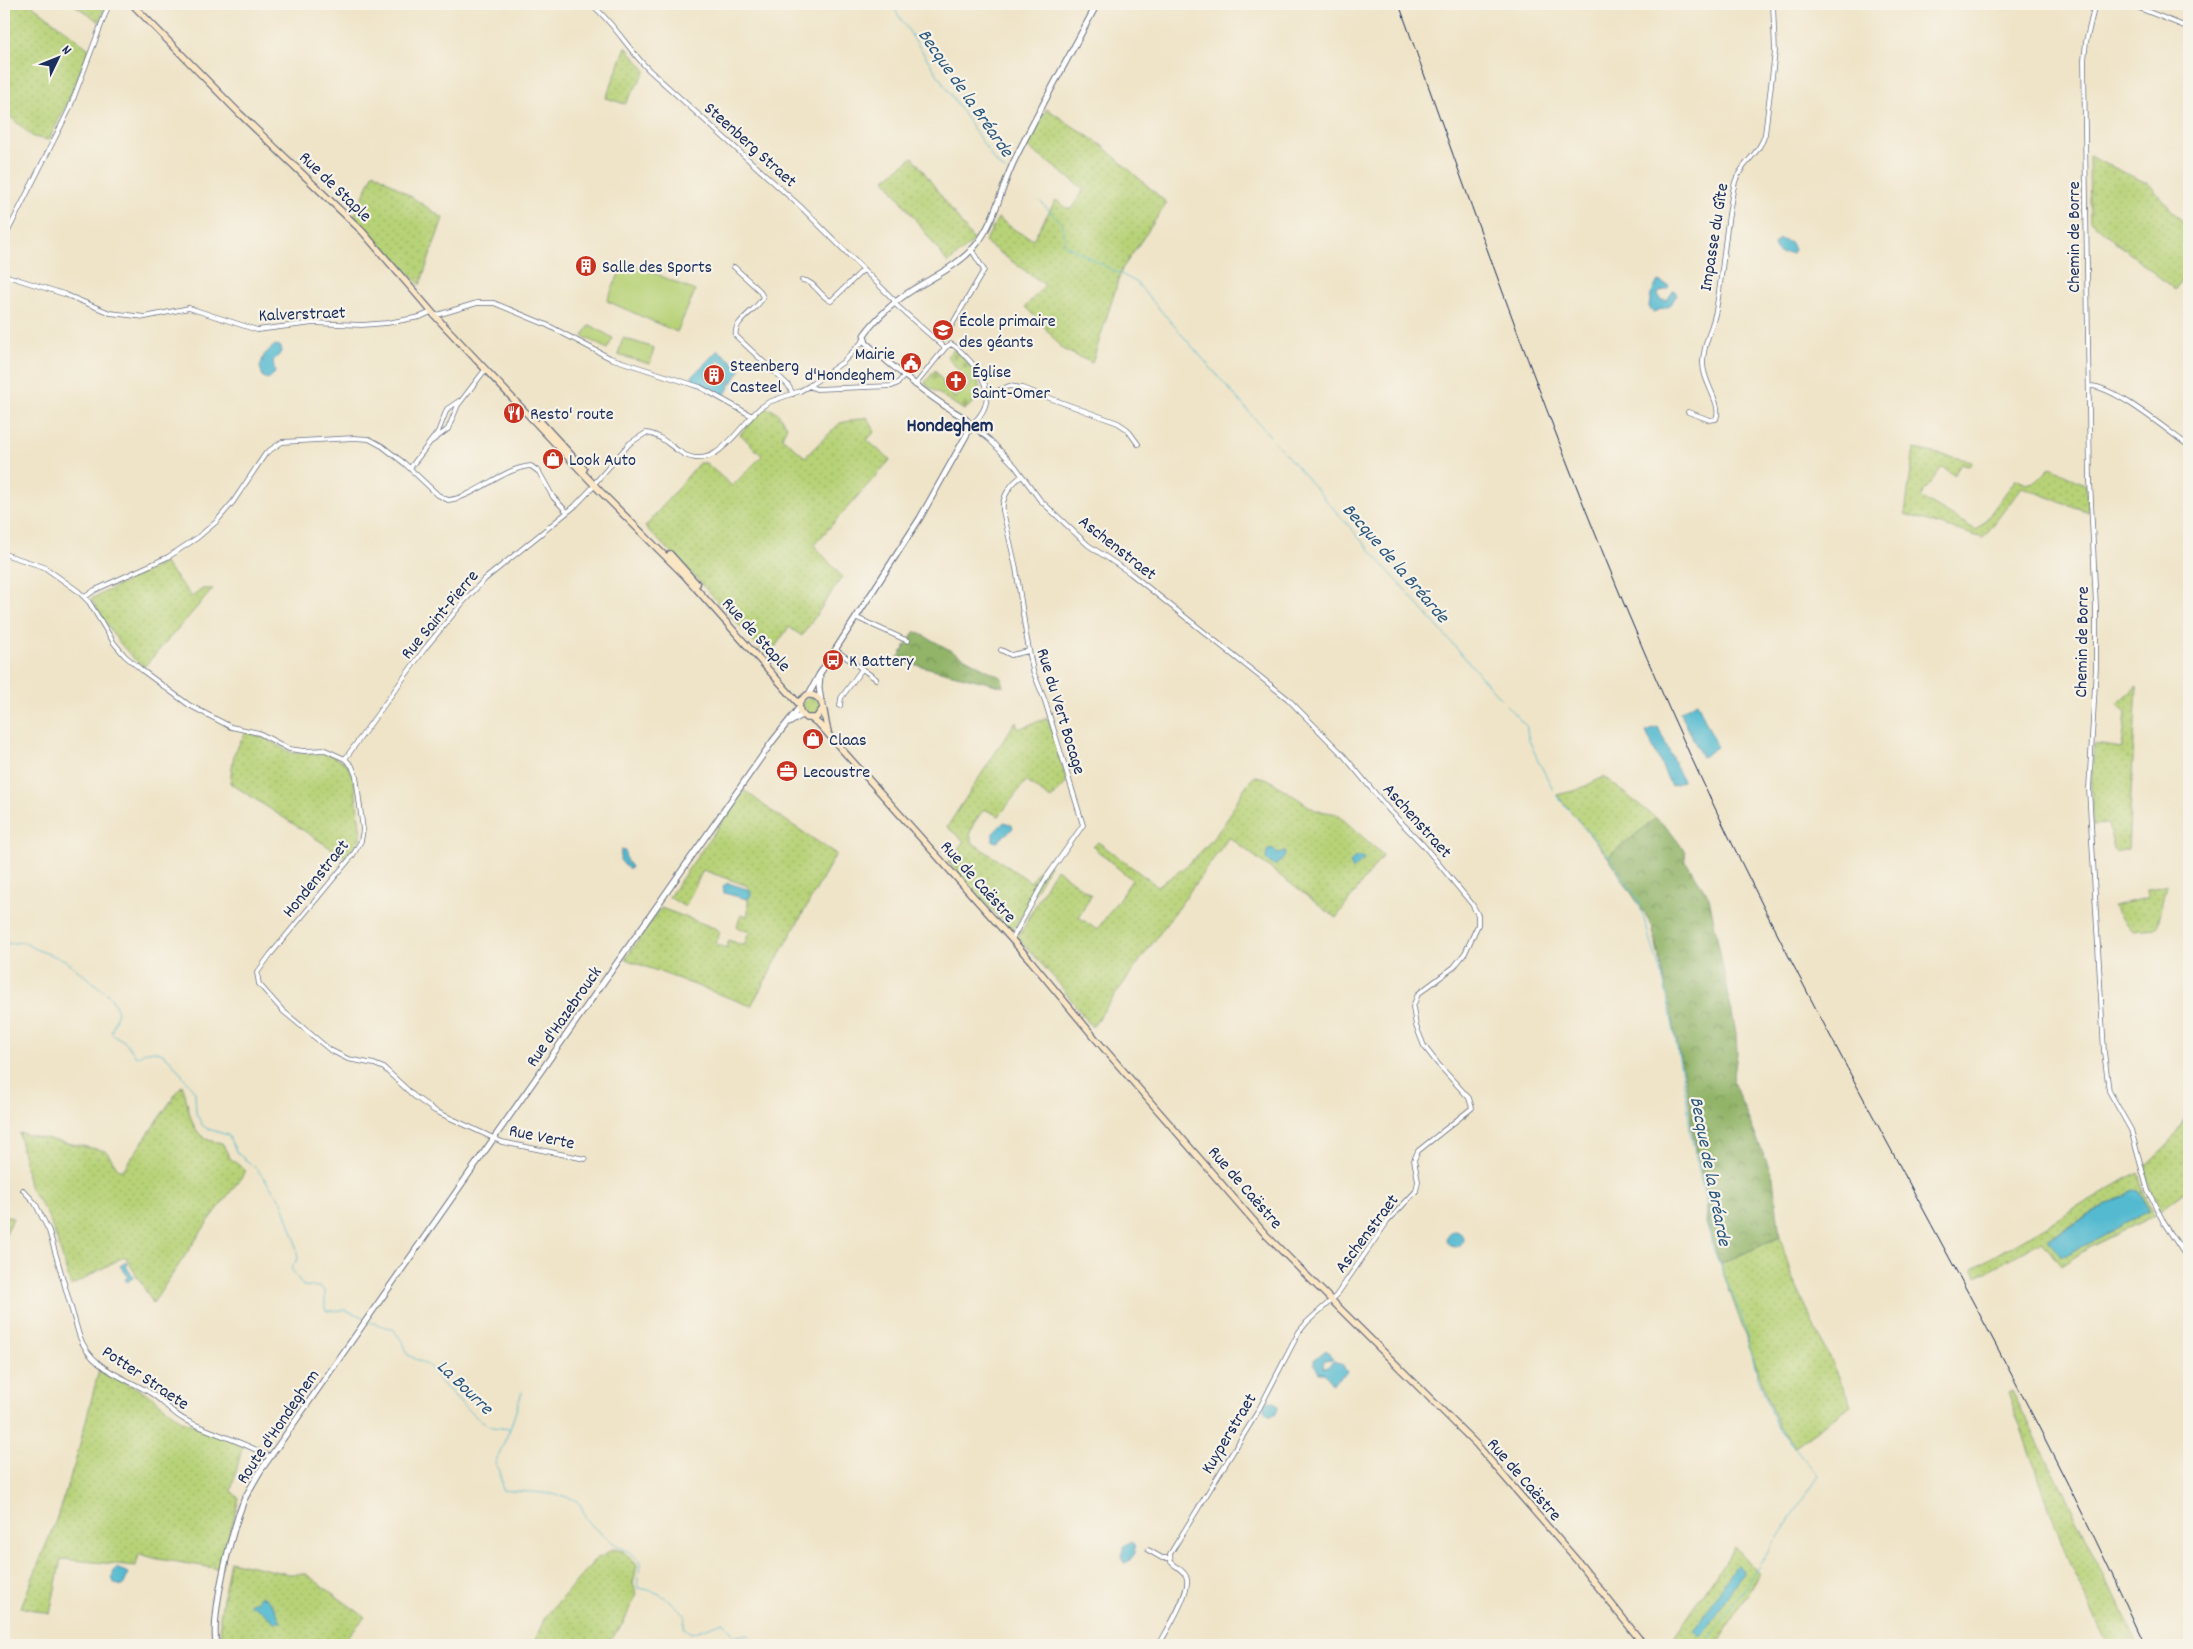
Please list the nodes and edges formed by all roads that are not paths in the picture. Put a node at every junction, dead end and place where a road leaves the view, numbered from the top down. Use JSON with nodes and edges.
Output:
{"nodes":[{"id":1,"x":109,"y":4,"type":"edge"},
{"id":2,"x":132,"y":4,"type":"edge"},
{"id":3,"x":591,"y":4,"type":"edge"},
{"id":4,"x":1098,"y":4,"type":"edge"},
{"id":5,"x":1773,"y":4,"type":"edge"},
{"id":6,"x":2095,"y":4,"type":"edge"},
{"id":7,"x":2129,"y":4,"type":"edge"},
{"id":8,"x":2189,"y":28,"type":"edge"},
{"id":9,"x":4,"y":239,"type":"edge"},
{"id":10,"x":972,"y":249,"type":"junction"},
{"id":11,"x":734,"y":267,"type":"dead end"},
{"id":12,"x":863,"y":270,"type":"junction"},
{"id":13,"x":4,"y":275,"type":"edge"},
{"id":14,"x":802,"y":280,"type":"dead end"},
{"id":15,"x":895,"y":303,"type":"junction"},
{"id":16,"x":433,"y":314,"type":"junction"},
{"id":17,"x":950,"y":328,"type":"dead end"},
{"id":18,"x":864,"y":340,"type":"junction"},
{"id":19,"x":945,"y":348,"type":"junction"},
{"id":20,"x":485,"y":370,"type":"junction"},
{"id":21,"x":904,"y":376,"type":"junction"},
{"id":22,"x":915,"y":385,"type":"junction"},
{"id":23,"x":809,"y":386,"type":"junction"},
{"id":24,"x":2090,"y":386,"type":"junction"},
{"id":25,"x":793,"y":394,"type":"junction"},
{"id":26,"x":988,"y":395,"type":"junction"},
{"id":27,"x":461,"y":400,"type":"junction"},
{"id":28,"x":1688,"y":412,"type":"dead end"},
{"id":29,"x":752,"y":416,"type":"junction"},
{"id":30,"x":971,"y":425,"type":"junction"},
{"id":31,"x":432,"y":441,"type":"junction"},
{"id":32,"x":1138,"y":444,"type":"dead end"},
{"id":33,"x":2189,"y":446,"type":"edge"},
{"id":34,"x":410,"y":468,"type":"junction"},
{"id":35,"x":1022,"y":476,"type":"junction"},
{"id":36,"x":593,"y":483,"type":"junction"},
{"id":37,"x":567,"y":512,"type":"junction"},
{"id":38,"x":4,"y":554,"type":"edge"},
{"id":39,"x":85,"y":597,"type":"junction"},
{"id":40,"x":857,"y":618,"type":"junction"},
{"id":41,"x":908,"y":641,"type":"dead end"},
{"id":42,"x":836,"y":650,"type":"junction"},
{"id":43,"x":1001,"y":650,"type":"dead end"},
{"id":44,"x":1029,"y":651,"type":"junction"},
{"id":45,"x":862,"y":669,"type":"junction"},
{"id":46,"x":823,"y":670,"type":"junction"},
{"id":47,"x":876,"y":679,"type":"dead end"},
{"id":48,"x":785,"y":688,"type":"junction"},
{"id":49,"x":807,"y":695,"type":"junction"},
{"id":50,"x":821,"y":701,"type":"junction"},
{"id":51,"x":799,"y":706,"type":"junction"},
{"id":52,"x":840,"y":706,"type":"dead end"},
{"id":53,"x":822,"y":710,"type":"junction"},
{"id":54,"x":802,"y":715,"type":"junction"},
{"id":55,"x":812,"y":719,"type":"junction"},
{"id":56,"x":783,"y":728,"type":"junction"},
{"id":57,"x":833,"y":740,"type":"junction"},
{"id":58,"x":345,"y":759,"type":"junction"},
{"id":59,"x":1012,"y":940,"type":"junction"},
{"id":60,"x":494,"y":1139,"type":"junction"},
{"id":61,"x":585,"y":1159,"type":"dead end"},
{"id":62,"x":24,"y":1190,"type":"dead end"},
{"id":63,"x":2189,"y":1261,"type":"edge"},
{"id":64,"x":1332,"y":1300,"type":"junction"},
{"id":65,"x":367,"y":1320,"type":"joint"},
{"id":66,"x":270,"y":1457,"type":"junction"},
{"id":67,"x":1148,"y":1550,"type":"dead end"},
{"id":68,"x":1170,"y":1558,"type":"junction"},
{"id":69,"x":216,"y":1645,"type":"edge"},
{"id":70,"x":1159,"y":1645,"type":"edge"},
{"id":71,"x":1644,"y":1645,"type":"edge"}],
"edges":[{"from":1,"to":9,"type":"street"},
{"from":2,"to":16,"type":"main road","name":"Rue de Staple"},
{"from":3,"to":12,"type":"street","name":"Steenberg Straet"},
{"from":4,"to":10,"type":"street"},
{"from":5,"to":28,"type":"street","name":"Impasse du Gîte"},
{"from":6,"to":24,"type":"street","name":"Chemin de Borre"},
{"from":7,"to":8,"type":"street"},
{"from":10,"to":15,"type":"street"},
{"from":10,"to":17,"type":"street"},
{"from":11,"to":25,"type":"street"},
{"from":12,"to":14,"type":"street"},
{"from":12,"to":15,"type":"street","name":"Steenberg Straet"},
{"from":13,"to":16,"type":"street","name":"Kalverstraet"},
{"from":15,"to":18,"type":"street"},
{"from":15,"to":19,"type":"street","name":"Steenberg Straet"},
{"from":16,"to":20,"type":"main road","name":"Rue de Staple"},
{"from":16,"to":29,"type":"street","name":"Kalverstraet"},
{"from":18,"to":21,"type":"street"},
{"from":18,"to":23,"type":"street","name":"Rue Saint-Pierre"},
{"from":19,"to":22,"type":"street"},
{"from":19,"to":26,"type":"street","name":"Steenberg Straet"},
{"from":20,"to":27,"type":"street"},
{"from":20,"to":36,"type":"main road","name":"Rue de Staple"},
{"from":21,"to":22,"type":"street"},
{"from":21,"to":23,"type":"street"},
{"from":22,"to":30,"type":"street"},
{"from":23,"to":25,"type":"street","name":"Rue Saint-Pierre"},
{"from":24,"to":33,"type":"street"},
{"from":24,"to":63,"type":"street","name":"Chemin de Borre"},
{"from":25,"to":29,"type":"street","name":"Rue Saint-Pierre"},
{"from":26,"to":30,"type":"street"},
{"from":26,"to":32,"type":"street"},
{"from":27,"to":31,"type":"street"},
{"from":27,"to":31,"type":"street"},
{"from":29,"to":36,"type":"street","name":"Rue Saint-Pierre"},
{"from":30,"to":35,"type":"street","name":"Aschenstraet"},
{"from":30,"to":40,"type":"street"},
{"from":31,"to":34,"type":"street"},
{"from":34,"to":37,"type":"street"},
{"from":34,"to":39,"type":"street"},
{"from":35,"to":44,"type":"street","name":"Rue du Vert Bocage"},
{"from":35,"to":64,"type":"street","name":"Aschenstraet"},
{"from":36,"to":37,"type":"street","name":"Rue Saint-Pierre"},
{"from":36,"to":48,"type":"main road","name":"Rue de Staple"},
{"from":37,"to":58,"type":"street","name":"Rue Saint-Pierre"},
{"from":38,"to":39,"type":"street"},
{"from":39,"to":58,"type":"street"},
{"from":40,"to":41,"type":"street"},
{"from":40,"to":42,"type":"street"},
{"from":42,"to":45,"type":"street"},
{"from":42,"to":46,"type":"street"},
{"from":43,"to":44,"type":"street"},
{"from":44,"to":59,"type":"street","name":"Rue du Vert Bocage"},
{"from":45,"to":47,"type":"street"},
{"from":45,"to":52,"type":"street"},
{"from":46,"to":49,"type":"street"},
{"from":46,"to":50,"type":"street"},
{"from":48,"to":49,"type":"main road","name":"Rue de Staple"},
{"from":48,"to":51,"type":"main road","name":"Rue de Staple"},
{"from":49,"to":50,"type":"main road"},
{"from":49,"to":51,"type":"main road"},
{"from":50,"to":53,"type":"main road"},
{"from":51,"to":54,"type":"main road"},
{"from":51,"to":56,"type":"street","name":"Rue d'Hazebrouck"},
{"from":53,"to":55,"type":"main road"},
{"from":53,"to":57,"type":"main road","name":"Rue de Caëstre"},
{"from":54,"to":55,"type":"main road"},
{"from":54,"to":56,"type":"street","name":"Rue d'Hazebrouck"},
{"from":55,"to":57,"type":"main road","name":"Rue de Caëstre"},
{"from":56,"to":60,"type":"street","name":"Rue d'Hazebrouck"},
{"from":57,"to":59,"type":"main road","name":"Rue de Caëstre"},
{"from":58,"to":60,"type":"street","name":"Hondenstraet"},
{"from":59,"to":64,"type":"main road","name":"Rue de Caëstre"},
{"from":60,"to":61,"type":"street","name":"Rue Verte"},
{"from":60,"to":65,"type":"street","name":"Rue d'Hazebrouck"},
{"from":62,"to":66,"type":"street","name":"Potter Straete"},
{"from":64,"to":68,"type":"street","name":"Kuyperstraet"},
{"from":64,"to":71,"type":"main road","name":"Rue de Caëstre"},
{"from":65,"to":66,"type":"street","name":"Route d'Hondeghem"},
{"from":66,"to":69,"type":"street","name":"Route d'Hondeghem"},
{"from":67,"to":68,"type":"street"},
{"from":68,"to":70,"type":"street"}]}
